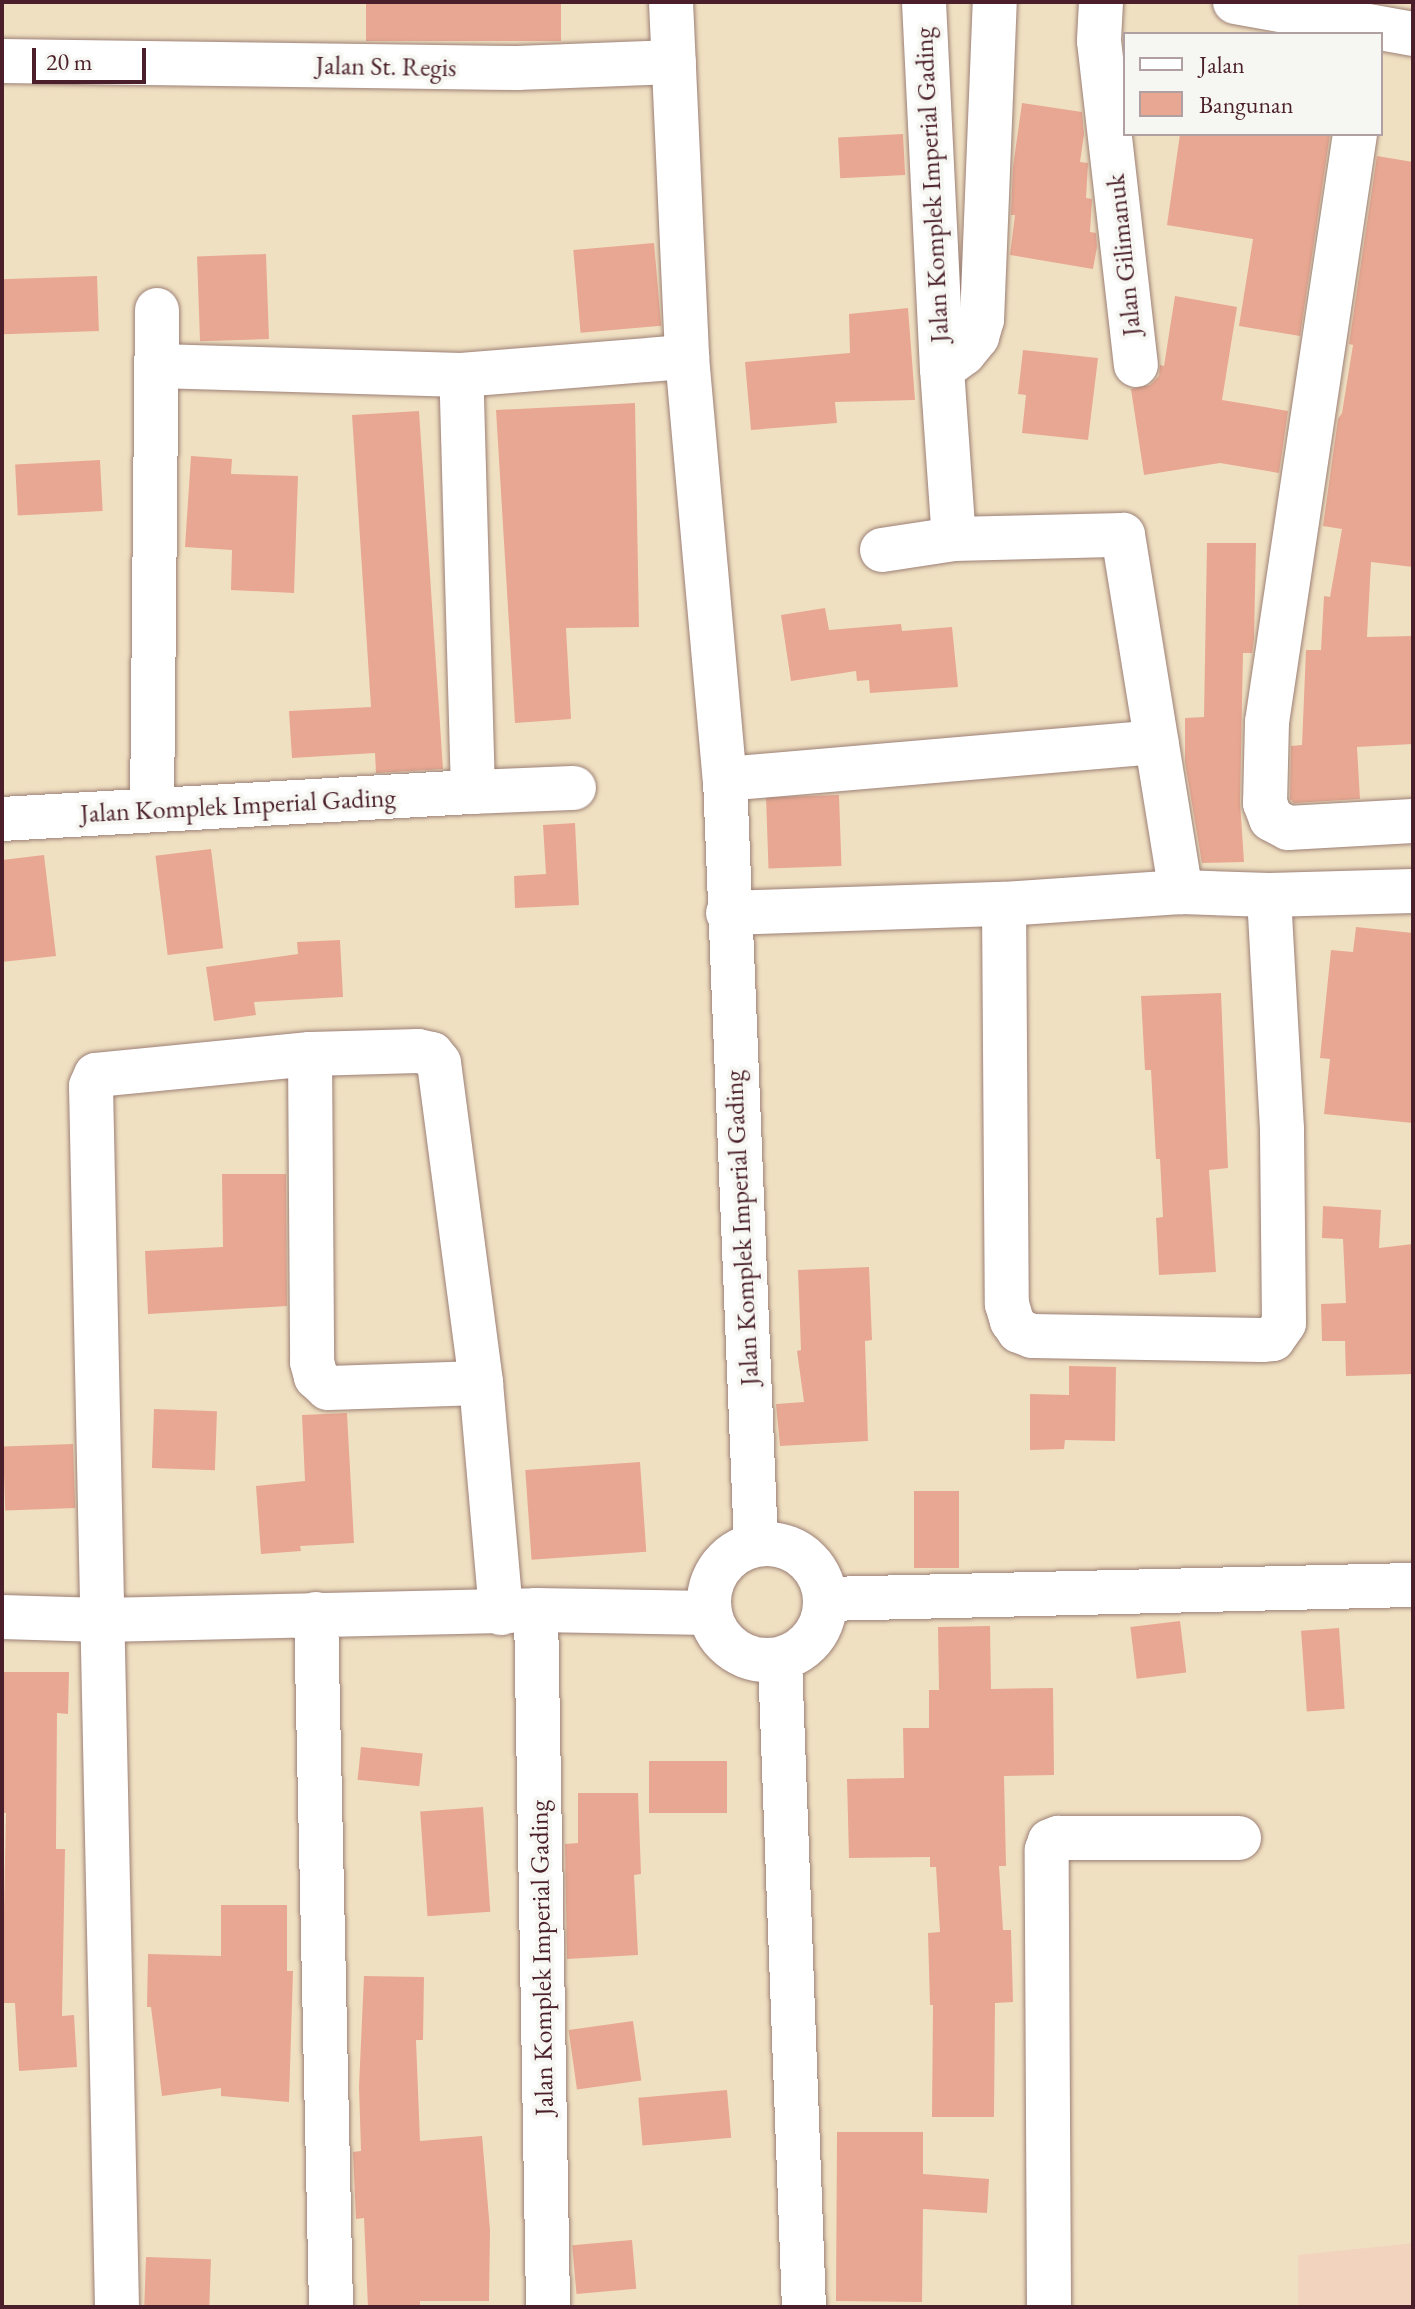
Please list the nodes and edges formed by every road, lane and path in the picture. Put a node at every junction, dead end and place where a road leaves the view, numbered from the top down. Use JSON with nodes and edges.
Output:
{"nodes":[{"id":1,"x":671,"y":2,"type":"edge"},
{"id":2,"x":924,"y":2,"type":"edge"},
{"id":3,"x":995,"y":2,"type":"edge"},
{"id":4,"x":1101,"y":2,"type":"edge"},
{"id":5,"x":1235,"y":2,"type":"edge"},
{"id":6,"x":1385,"y":32,"type":"edge"},
{"id":7,"x":2,"y":61,"type":"edge"},
{"id":8,"x":674,"y":62,"type":"junction"},
{"id":9,"x":1355,"y":136,"type":"edge"},
{"id":10,"x":157,"y":310,"type":"dead end"},
{"id":11,"x":687,"y":357,"type":"junction"},
{"id":12,"x":1136,"y":365,"type":"dead end"},
{"id":13,"x":158,"y":366,"type":"junction"},
{"id":14,"x":942,"y":369,"type":"junction"},
{"id":15,"x":461,"y":375,"type":"junction"},
{"id":16,"x":954,"y":539,"type":"junction"},
{"id":17,"x":882,"y":550,"type":"dead end"},
{"id":18,"x":1156,"y":742,"type":"junction"},
{"id":19,"x":725,"y":779,"type":"junction"},
{"id":20,"x":574,"y":788,"type":"dead end"},
{"id":21,"x":473,"y":792,"type":"junction"},
{"id":22,"x":152,"y":810,"type":"junction"},
{"id":23,"x":2,"y":819,"type":"edge"},
{"id":24,"x":1413,"y":821,"type":"edge"},
{"id":25,"x":1413,"y":891,"type":"edge"},
{"id":26,"x":1181,"y":892,"type":"junction"},
{"id":27,"x":1269,"y":895,"type":"junction"},
{"id":28,"x":1004,"y":904,"type":"junction"},
{"id":29,"x":728,"y":913,"type":"junction"},
{"id":30,"x":310,"y":1054,"type":"junction"},
{"id":31,"x":481,"y":1383,"type":"junction"},
{"id":32,"x":756,"y":1544,"type":"junction"},
{"id":33,"x":1413,"y":1585,"type":"edge"},
{"id":34,"x":826,"y":1599,"type":"junction"},
{"id":35,"x":518,"y":1612,"type":"junction"},
{"id":36,"x":710,"y":1613,"type":"junction"},
{"id":37,"x":316,"y":1614,"type":"junction"},
{"id":38,"x":2,"y":1617,"type":"edge"},
{"id":39,"x":102,"y":1620,"type":"junction"},
{"id":40,"x":780,"y":1660,"type":"junction"},
{"id":41,"x":1239,"y":1838,"type":"dead end"},
{"id":42,"x":117,"y":2307,"type":"edge"},
{"id":43,"x":331,"y":2307,"type":"edge"},
{"id":44,"x":548,"y":2307,"type":"edge"},
{"id":45,"x":804,"y":2307,"type":"edge"},
{"id":46,"x":1049,"y":2307,"type":"edge"}],
"edges":[{"from":1,"to":8,"type":"street","name":"Jalan Komplek Imperial Gading"},
{"from":2,"to":14,"type":"street","name":"Jalan Komplek Imperial Gading"},
{"from":3,"to":14,"type":"street","name":"Jalan Komplek Imperial Gading"},
{"from":4,"to":12,"type":"street","name":"Jalan Gilimanuk"},
{"from":5,"to":6,"type":"street"},
{"from":7,"to":8,"type":"street","name":"Jalan St. Regis"},
{"from":8,"to":11,"type":"street","name":"Jalan Komplek Imperial Gading"},
{"from":9,"to":24,"type":"street"},
{"from":10,"to":13,"type":"street"},
{"from":11,"to":15,"type":"street"},
{"from":11,"to":19,"type":"street","name":"Jalan Komplek Imperial Gading"},
{"from":13,"to":15,"type":"street"},
{"from":13,"to":22,"type":"street"},
{"from":14,"to":16,"type":"street","name":"Jalan Komplek Imperial Gading"},
{"from":15,"to":21,"type":"street"},
{"from":16,"to":17,"type":"street"},
{"from":16,"to":18,"type":"street"},
{"from":18,"to":19,"type":"street"},
{"from":18,"to":26,"type":"street"},
{"from":19,"to":29,"type":"street","name":"Jalan Komplek Imperial Gading"},
{"from":20,"to":21,"type":"street","name":"Jalan Komplek Imperial Gading"},
{"from":21,"to":22,"type":"street","name":"Jalan Komplek Imperial Gading"},
{"from":22,"to":23,"type":"street","name":"Jalan Komplek Imperial Gading"},
{"from":25,"to":27,"type":"street"},
{"from":26,"to":27,"type":"street"},
{"from":26,"to":28,"type":"street"},
{"from":27,"to":28,"type":"street"},
{"from":28,"to":29,"type":"street"},
{"from":29,"to":32,"type":"street","name":"Jalan Komplek Imperial Gading"},
{"from":30,"to":31,"type":"street","name":"Jalan Komplek Imperial Gading"},
{"from":30,"to":31,"type":"street"},
{"from":30,"to":39,"type":"street"},
{"from":31,"to":35,"type":"street","name":"Jalan Komplek Imperial Gading"},
{"from":32,"to":34,"type":"street"},
{"from":32,"to":36,"type":"street"},
{"from":33,"to":34,"type":"street"},
{"from":34,"to":40,"type":"street"},
{"from":35,"to":36,"type":"street"},
{"from":35,"to":37,"type":"street"},
{"from":35,"to":44,"type":"street","name":"Jalan Komplek Imperial Gading"},
{"from":36,"to":40,"type":"street"},
{"from":37,"to":39,"type":"street"},
{"from":37,"to":43,"type":"street"},
{"from":38,"to":39,"type":"street"},
{"from":39,"to":42,"type":"street"},
{"from":40,"to":45,"type":"street"},
{"from":41,"to":46,"type":"street"}]}
